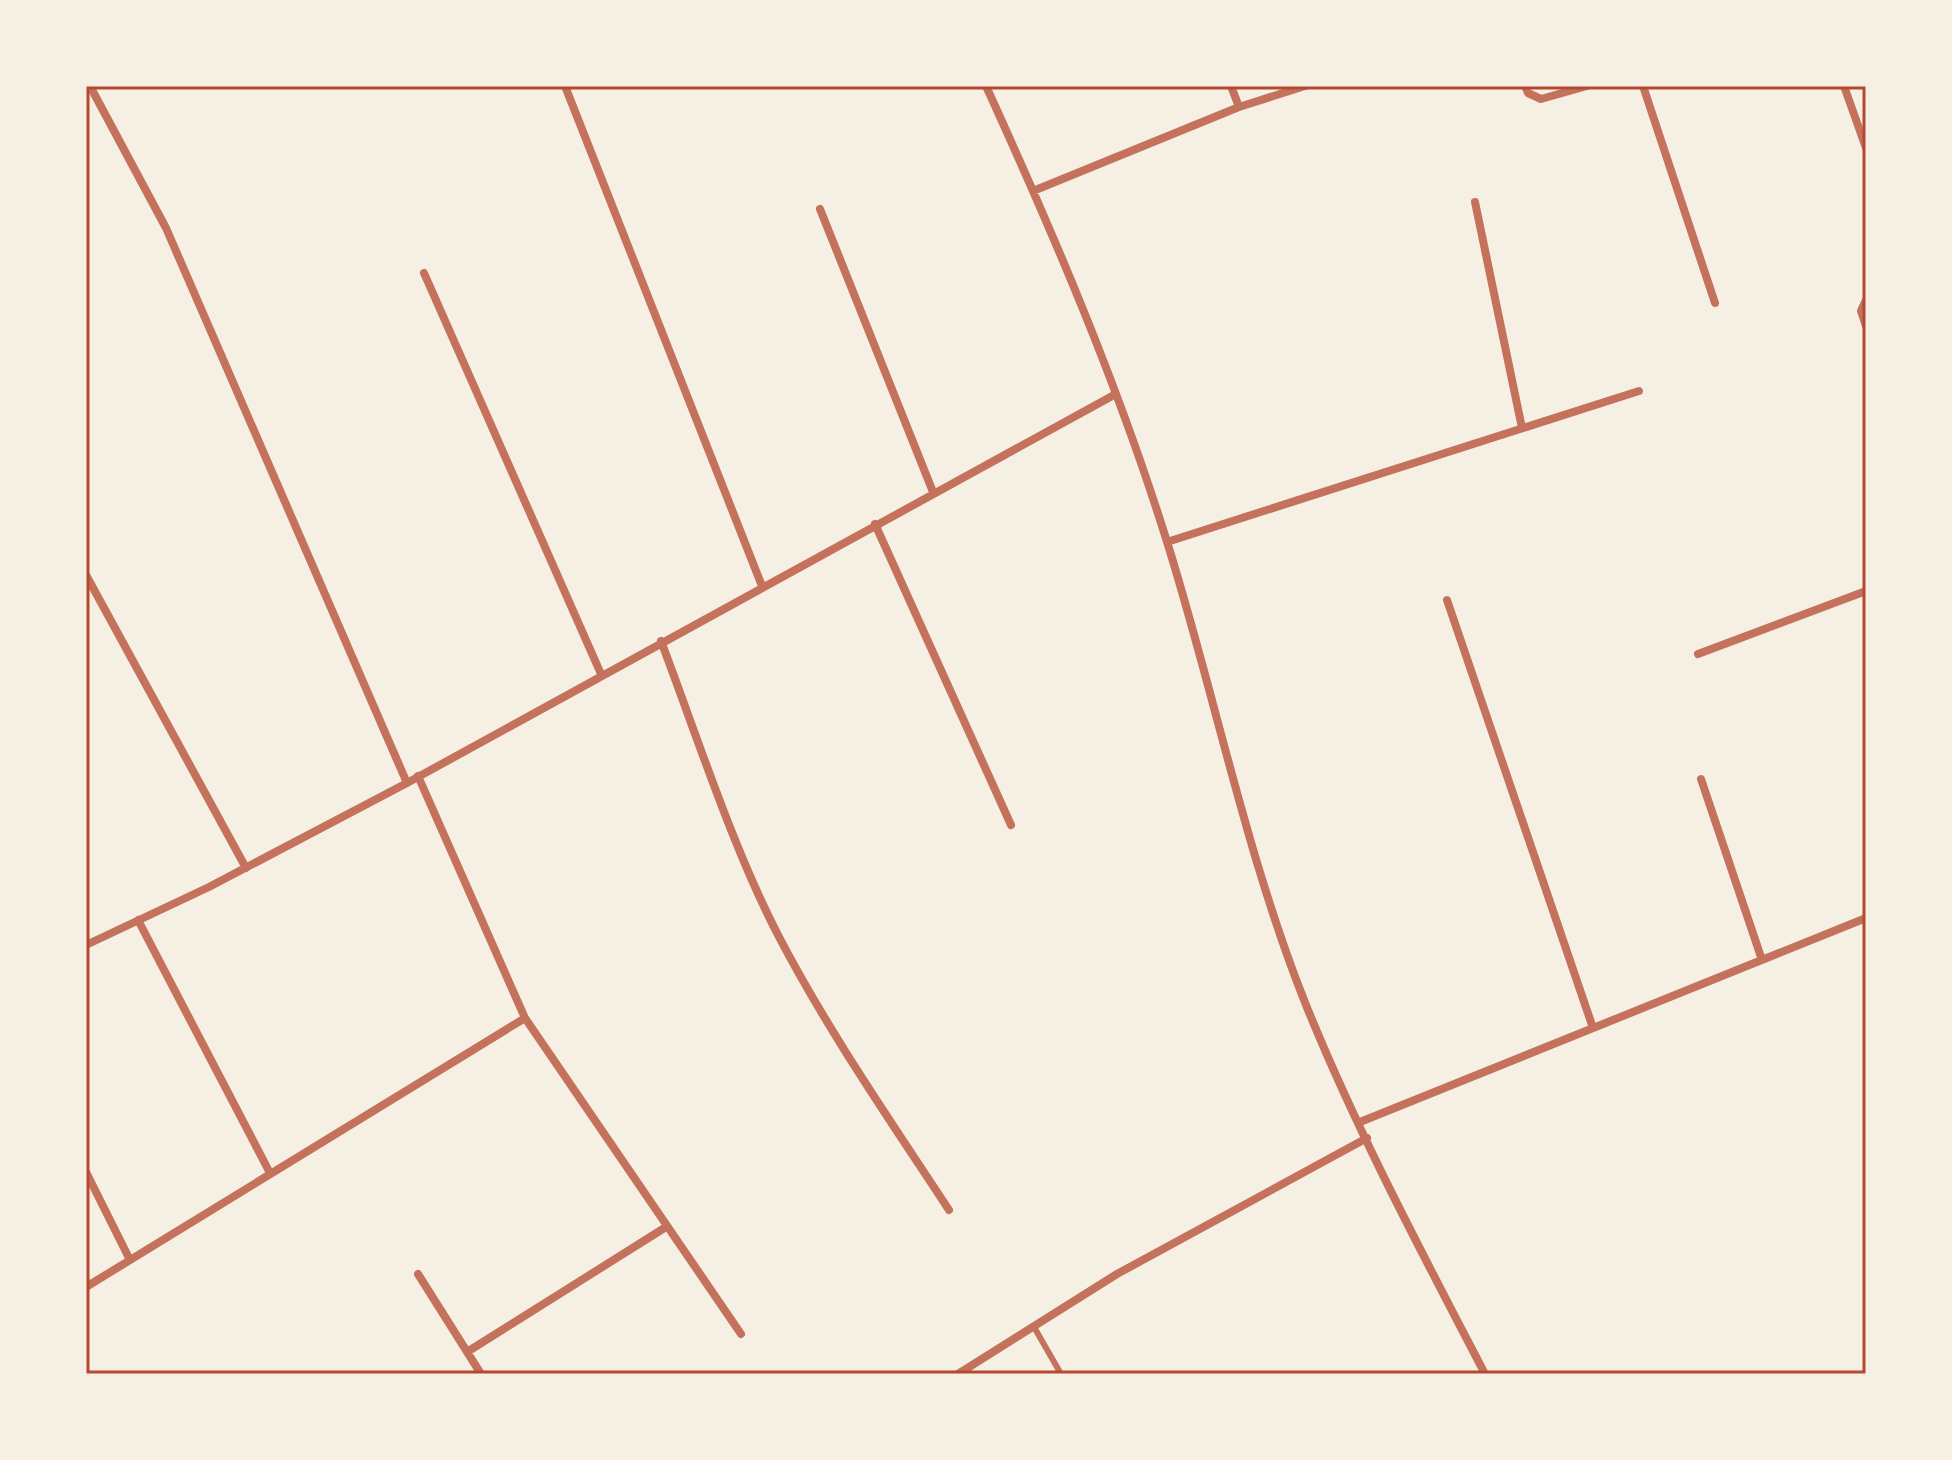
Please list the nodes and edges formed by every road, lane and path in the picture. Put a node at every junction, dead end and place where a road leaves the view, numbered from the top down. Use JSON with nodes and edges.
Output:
{"nodes":[{"id":1,"x":90,"y":86,"type":"edge"},
{"id":2,"x":565,"y":86,"type":"edge"},
{"id":3,"x":986,"y":86,"type":"edge"},
{"id":4,"x":1231,"y":86,"type":"edge"},
{"id":5,"x":1305,"y":86,"type":"edge"},
{"id":6,"x":1525,"y":86,"type":"edge"},
{"id":7,"x":1587,"y":86,"type":"edge"},
{"id":8,"x":1643,"y":86,"type":"edge"},
{"id":9,"x":1844,"y":86,"type":"edge"},
{"id":10,"x":1239,"y":107,"type":"junction"},
{"id":11,"x":1866,"y":148,"type":"edge"},
{"id":12,"x":1033,"y":191,"type":"junction"},
{"id":13,"x":1475,"y":202,"type":"dead end"},
{"id":14,"x":820,"y":209,"type":"dead end"},
{"id":15,"x":424,"y":273,"type":"dead end"},
{"id":16,"x":1866,"y":300,"type":"edge"},
{"id":17,"x":1715,"y":303,"type":"dead end"},
{"id":18,"x":1866,"y":326,"type":"edge"},
{"id":19,"x":1639,"y":391,"type":"dead end"},
{"id":20,"x":1114,"y":395,"type":"junction"},
{"id":21,"x":1522,"y":428,"type":"junction"},
{"id":22,"x":933,"y":492,"type":"junction"},
{"id":23,"x":875,"y":524,"type":"junction"},
{"id":24,"x":1167,"y":542,"type":"junction"},
{"id":25,"x":86,"y":575,"type":"edge"},
{"id":26,"x":762,"y":586,"type":"junction"},
{"id":27,"x":1866,"y":591,"type":"edge"},
{"id":28,"x":1447,"y":600,"type":"dead end"},
{"id":29,"x":661,"y":641,"type":"junction"},
{"id":30,"x":1698,"y":654,"type":"dead end"},
{"id":31,"x":601,"y":674,"type":"junction"},
{"id":32,"x":418,"y":776,"type":"junction"},
{"id":33,"x":1701,"y":779,"type":"dead end"},
{"id":34,"x":407,"y":783,"type":"junction"},
{"id":35,"x":1011,"y":825,"type":"dead end"},
{"id":36,"x":246,"y":868,"type":"junction"},
{"id":37,"x":1866,"y":918,"type":"edge"},
{"id":38,"x":138,"y":920,"type":"junction"},
{"id":39,"x":86,"y":945,"type":"edge"},
{"id":40,"x":1762,"y":960,"type":"junction"},
{"id":41,"x":525,"y":1018,"type":"junction"},
{"id":42,"x":1593,"y":1028,"type":"junction"},
{"id":43,"x":1360,"y":1122,"type":"junction"},
{"id":44,"x":1367,"y":1138,"type":"junction"},
{"id":45,"x":86,"y":1172,"type":"edge"},
{"id":46,"x":270,"y":1173,"type":"junction"},
{"id":47,"x":949,"y":1210,"type":"dead end"},
{"id":48,"x":666,"y":1227,"type":"junction"},
{"id":49,"x":130,"y":1260,"type":"junction"},
{"id":50,"x":418,"y":1274,"type":"dead end"},
{"id":51,"x":86,"y":1287,"type":"edge"},
{"id":52,"x":1034,"y":1327,"type":"junction"},
{"id":53,"x":741,"y":1334,"type":"dead end"},
{"id":54,"x":467,"y":1352,"type":"junction"},
{"id":55,"x":481,"y":1374,"type":"edge"},
{"id":56,"x":958,"y":1374,"type":"edge"},
{"id":57,"x":1061,"y":1374,"type":"edge"},
{"id":58,"x":1485,"y":1374,"type":"edge"}],
"edges":[{"from":1,"to":34,"type":"street"},
{"from":2,"to":26,"type":"street"},
{"from":3,"to":12,"type":"street"},
{"from":4,"to":10,"type":"street"},
{"from":5,"to":10,"type":"street"},
{"from":6,"to":7,"type":"street"},
{"from":8,"to":17,"type":"street"},
{"from":9,"to":11,"type":"street"},
{"from":10,"to":12,"type":"street"},
{"from":12,"to":20,"type":"street"},
{"from":13,"to":21,"type":"street"},
{"from":14,"to":22,"type":"street"},
{"from":15,"to":31,"type":"street"},
{"from":16,"to":18,"type":"street"},
{"from":19,"to":21,"type":"street"},
{"from":20,"to":22,"type":"street"},
{"from":20,"to":24,"type":"street"},
{"from":21,"to":24,"type":"street"},
{"from":22,"to":23,"type":"street"},
{"from":23,"to":26,"type":"street"},
{"from":23,"to":35,"type":"street"},
{"from":24,"to":43,"type":"street"},
{"from":25,"to":36,"type":"street"},
{"from":26,"to":29,"type":"street"},
{"from":27,"to":30,"type":"street"},
{"from":28,"to":42,"type":"street"},
{"from":29,"to":31,"type":"street"},
{"from":29,"to":47,"type":"street"},
{"from":31,"to":32,"type":"street"},
{"from":32,"to":34,"type":"street"},
{"from":32,"to":41,"type":"street"},
{"from":33,"to":40,"type":"street"},
{"from":34,"to":36,"type":"street"},
{"from":36,"to":38,"type":"street"},
{"from":37,"to":40,"type":"street"},
{"from":38,"to":39,"type":"street"},
{"from":38,"to":46,"type":"street"},
{"from":40,"to":42,"type":"street"},
{"from":41,"to":46,"type":"street"},
{"from":41,"to":48,"type":"street"},
{"from":42,"to":43,"type":"street"},
{"from":43,"to":44,"type":"street"},
{"from":44,"to":52,"type":"street"},
{"from":44,"to":58,"type":"street"},
{"from":45,"to":49,"type":"street"},
{"from":46,"to":49,"type":"street"},
{"from":48,"to":53,"type":"street"},
{"from":48,"to":54,"type":"street"},
{"from":49,"to":51,"type":"street"},
{"from":50,"to":54,"type":"street"},
{"from":52,"to":56,"type":"street"},
{"from":52,"to":57,"type":"lane"},
{"from":54,"to":55,"type":"street"}]}
